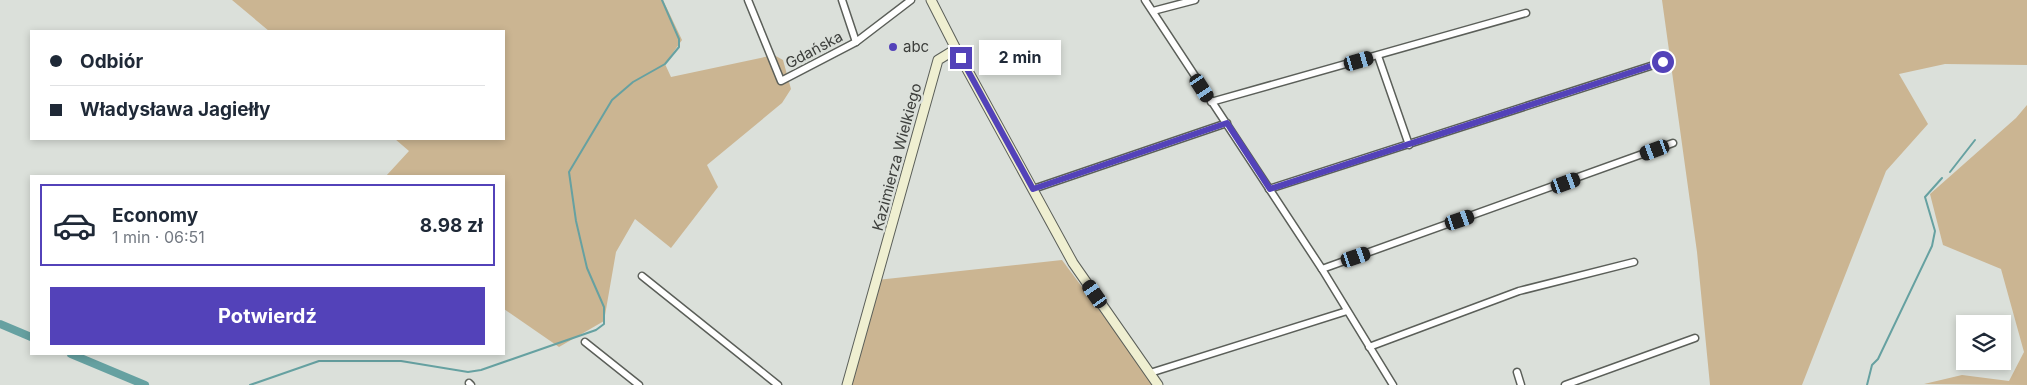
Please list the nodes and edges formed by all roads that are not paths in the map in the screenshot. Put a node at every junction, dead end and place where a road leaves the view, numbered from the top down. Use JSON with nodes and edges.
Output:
{"nodes":[{"id":1,"x":748,"y":0,"type":"edge"},
{"id":2,"x":842,"y":0,"type":"edge"},
{"id":3,"x":911,"y":0,"type":"edge"},
{"id":4,"x":931,"y":0,"type":"edge"},
{"id":5,"x":1145,"y":0,"type":"edge"},
{"id":6,"x":1196,"y":0,"type":"edge"},
{"id":7,"x":1153,"y":11,"type":"junction"},
{"id":8,"x":1526,"y":13,"type":"dead end"},
{"id":9,"x":856,"y":42,"type":"junction"},
{"id":10,"x":956,"y":49,"type":"junction"},
{"id":11,"x":1378,"y":56,"type":"junction"},
{"id":12,"x":1663,"y":62,"type":"dead end"},
{"id":13,"x":1211,"y":102,"type":"junction"},
{"id":14,"x":1227,"y":123,"type":"junction"},
{"id":15,"x":1673,"y":143,"type":"dead end"},
{"id":16,"x":1409,"y":145,"type":"junction"},
{"id":17,"x":1033,"y":189,"type":"junction"},
{"id":18,"x":1270,"y":189,"type":"junction"},
{"id":19,"x":1634,"y":262,"type":"dead end"},
{"id":20,"x":1322,"y":269,"type":"junction"},
{"id":21,"x":642,"y":276,"type":"dead end"},
{"id":22,"x":1347,"y":311,"type":"junction"},
{"id":23,"x":1695,"y":338,"type":"dead end"},
{"id":24,"x":585,"y":342,"type":"dead end"},
{"id":25,"x":1369,"y":347,"type":"junction"},
{"id":26,"x":1517,"y":372,"type":"dead end"},
{"id":27,"x":1150,"y":373,"type":"junction"},
{"id":28,"x":638,"y":385,"type":"edge"},
{"id":29,"x":778,"y":385,"type":"edge"},
{"id":30,"x":848,"y":385,"type":"edge"},
{"id":31,"x":1158,"y":385,"type":"edge"},
{"id":32,"x":1394,"y":385,"type":"edge"},
{"id":33,"x":1521,"y":385,"type":"edge"},
{"id":34,"x":1565,"y":385,"type":"edge"}],
"edges":[{"from":1,"to":9,"type":"street","name":"Gdańska"},
{"from":2,"to":9,"type":"street"},
{"from":3,"to":9,"type":"street"},
{"from":4,"to":10,"type":"street"},
{"from":5,"to":7,"type":"street"},
{"from":6,"to":7,"type":"street"},
{"from":7,"to":13,"type":"street"},
{"from":8,"to":11,"type":"street"},
{"from":10,"to":17,"type":"street"},
{"from":10,"to":30,"type":"street","name":"Kazimierza Wielkiego"},
{"from":11,"to":13,"type":"street"},
{"from":11,"to":16,"type":"street"},
{"from":12,"to":16,"type":"street"},
{"from":13,"to":14,"type":"street"},
{"from":14,"to":17,"type":"street"},
{"from":14,"to":18,"type":"street"},
{"from":15,"to":20,"type":"street"},
{"from":16,"to":18,"type":"street"},
{"from":17,"to":27,"type":"street"},
{"from":18,"to":20,"type":"street"},
{"from":19,"to":25,"type":"street"},
{"from":20,"to":22,"type":"street"},
{"from":21,"to":29,"type":"street"},
{"from":22,"to":25,"type":"street"},
{"from":22,"to":27,"type":"street"},
{"from":23,"to":34,"type":"street"},
{"from":24,"to":28,"type":"street"},
{"from":25,"to":32,"type":"street"},
{"from":26,"to":33,"type":"street"},
{"from":27,"to":31,"type":"street"}]}
